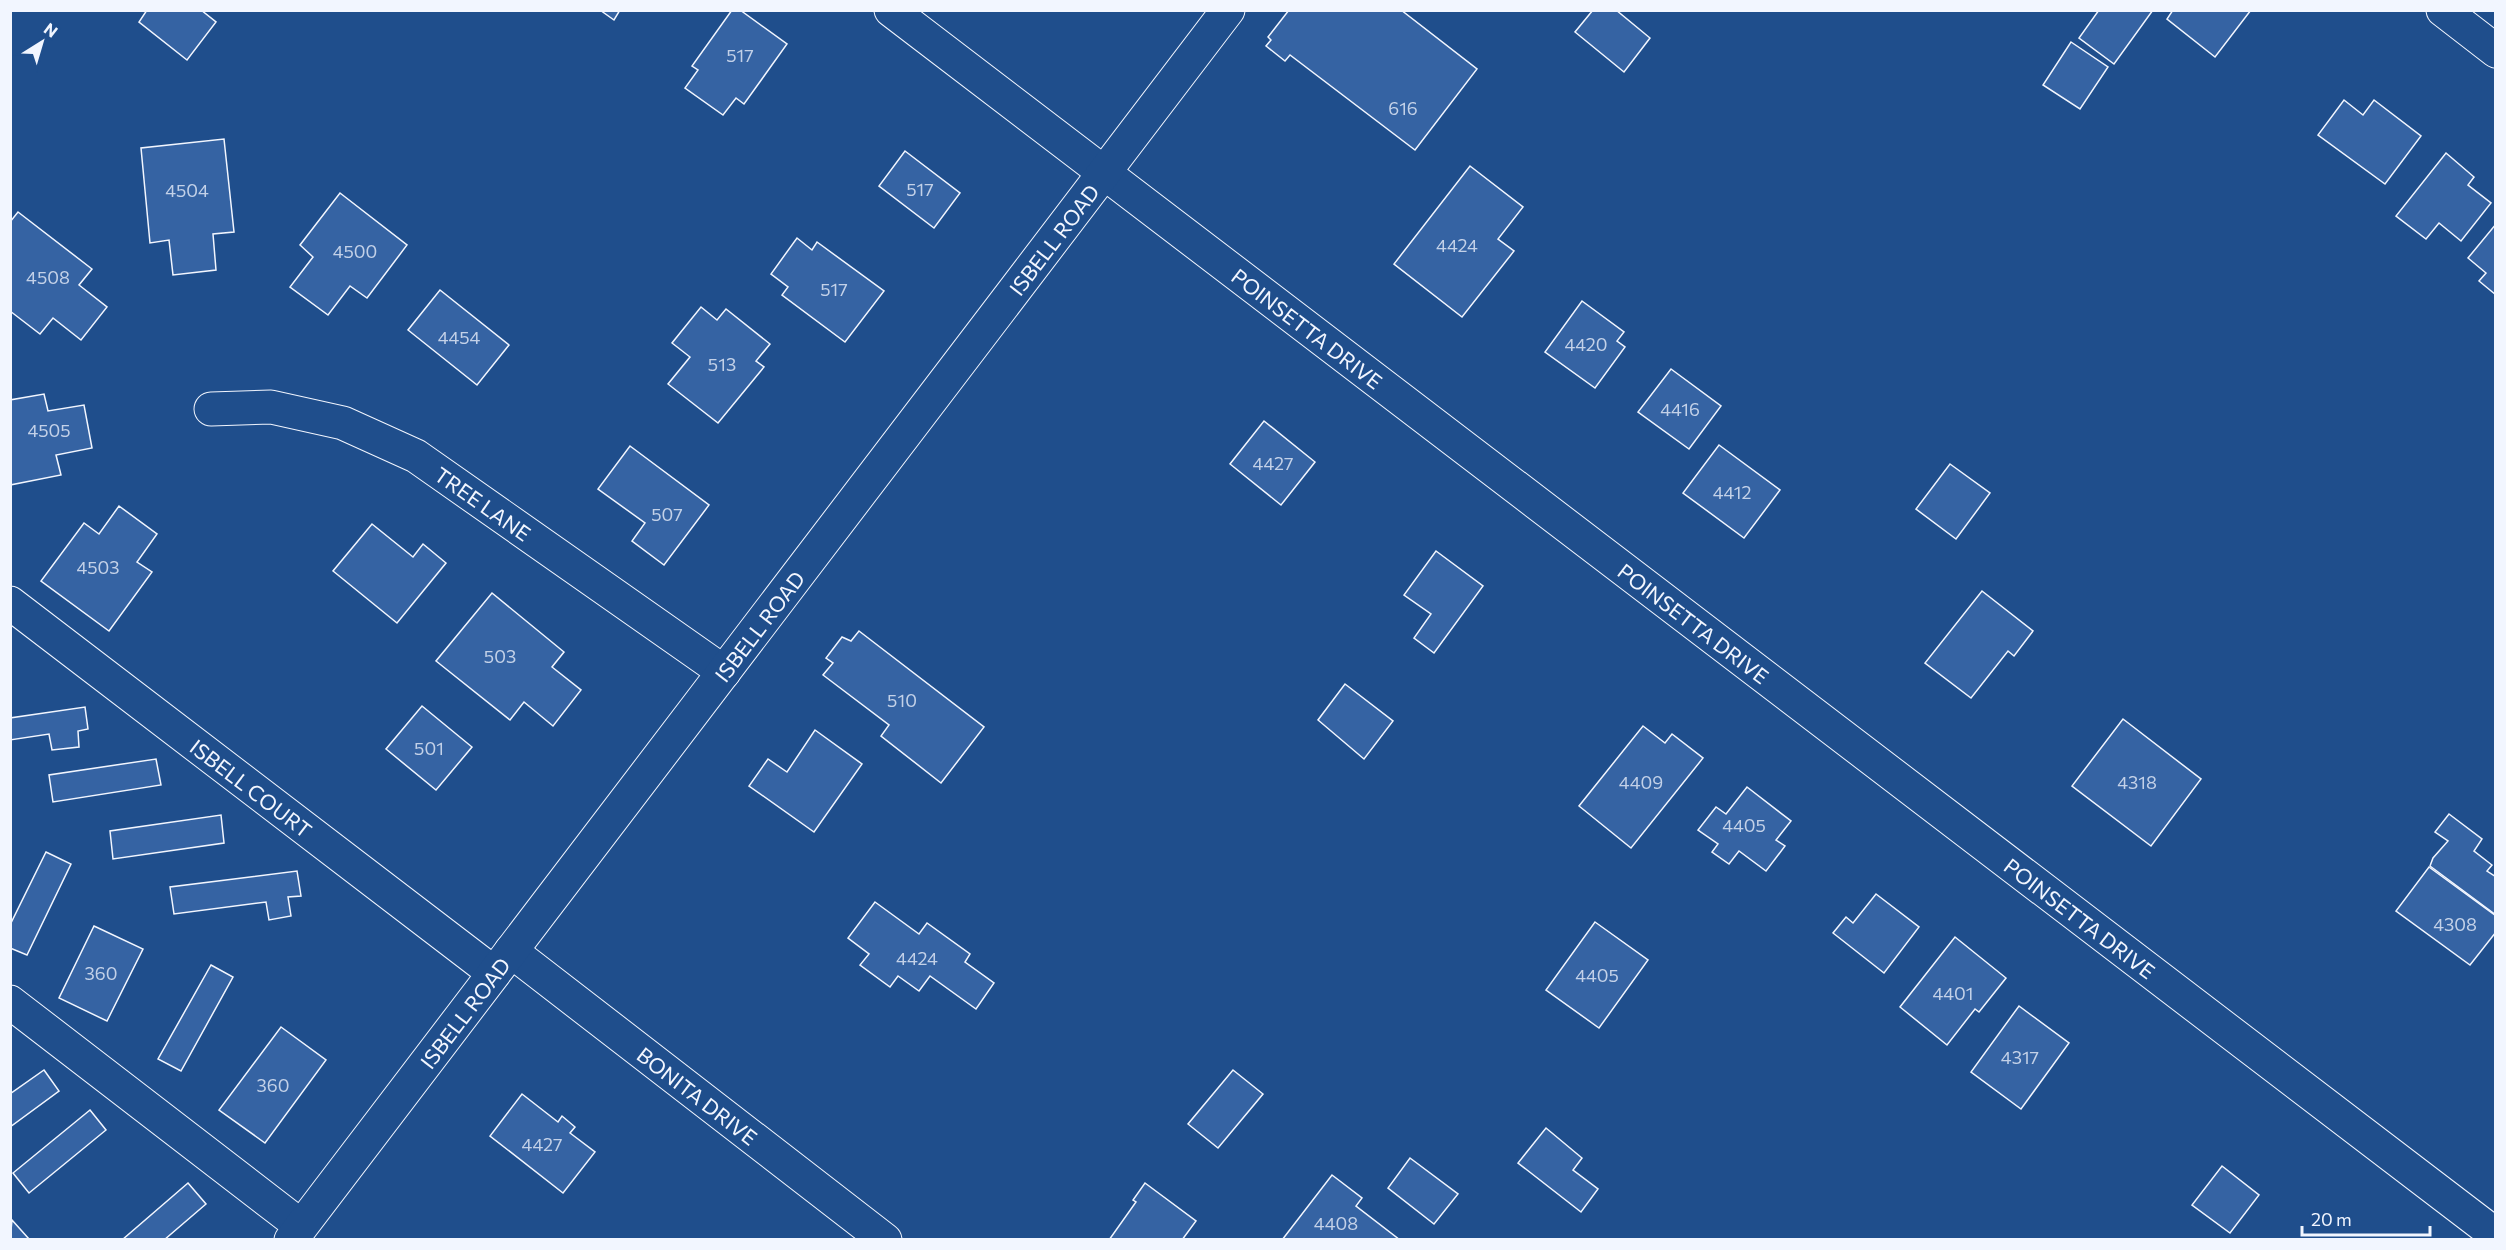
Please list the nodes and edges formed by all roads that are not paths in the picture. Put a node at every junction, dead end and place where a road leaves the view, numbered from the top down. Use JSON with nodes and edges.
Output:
{"nodes":[{"id":1,"x":891,"y":10,"type":"edge"},
{"id":2,"x":1228,"y":10,"type":"edge"},
{"id":3,"x":2444,"y":10,"type":"edge"},
{"id":4,"x":2496,"y":51,"type":"edge"},
{"id":5,"x":1104,"y":173,"type":"junction"},
{"id":6,"x":211,"y":409,"type":"dead end"},
{"id":7,"x":10,"y":603,"type":"edge"},
{"id":8,"x":724,"y":672,"type":"junction"},
{"id":9,"x":502,"y":962,"type":"junction"},
{"id":10,"x":10,"y":1002,"type":"edge"},
{"id":11,"x":296,"y":1233,"type":"edge"},
{"id":12,"x":2496,"y":1235,"type":"edge"},
{"id":13,"x":885,"y":1239,"type":"edge"}],
"edges":[{"from":1,"to":5,"type":"street","name":"POINSETTA DRIVE"},
{"from":2,"to":5,"type":"street","name":"ISBELL ROAD"},
{"from":3,"to":4,"type":"street"},
{"from":5,"to":8,"type":"street","name":"ISBELL ROAD"},
{"from":5,"to":12,"type":"street","name":"POINSETTA DRIVE"},
{"from":6,"to":8,"type":"street","name":"TREE LANE"},
{"from":7,"to":9,"type":"street","name":"ISBELL COURT"},
{"from":8,"to":9,"type":"street","name":"ISBELL ROAD"},
{"from":9,"to":11,"type":"street","name":"ISBELL ROAD"},
{"from":9,"to":13,"type":"street","name":"BONITA DRIVE"},
{"from":10,"to":11,"type":"street"}]}
